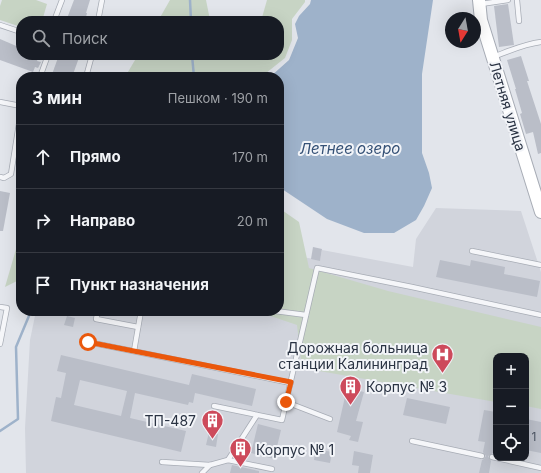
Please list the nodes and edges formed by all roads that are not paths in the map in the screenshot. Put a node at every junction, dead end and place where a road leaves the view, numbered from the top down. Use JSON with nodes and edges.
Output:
{"nodes":[{"id":1,"x":62,"y":0,"type":"edge"},
{"id":2,"x":102,"y":0,"type":"edge"},
{"id":3,"x":508,"y":0,"type":"edge"},
{"id":4,"x":516,"y":0,"type":"edge"},
{"id":5,"x":479,"y":2,"type":"edge"},
{"id":6,"x":56,"y":16,"type":"edge"},
{"id":7,"x":99,"y":16,"type":"edge"},
{"id":8,"x":519,"y":21,"type":"dead end"},
{"id":9,"x":0,"y":25,"type":"edge"},
{"id":10,"x":16,"y":30,"type":"edge"},
{"id":11,"x":541,"y":42,"type":"edge"},
{"id":12,"x":493,"y":57,"type":"junction"},
{"id":13,"x":46,"y":60,"type":"edge"},
{"id":14,"x":91,"y":60,"type":"edge"},
{"id":15,"x":42,"y":72,"type":"edge"},
{"id":16,"x":87,"y":72,"type":"edge"},
{"id":17,"x":0,"y":102,"type":"edge"},
{"id":18,"x":16,"y":105,"type":"edge"},
{"id":19,"x":16,"y":142,"type":"edge"},
{"id":20,"x":0,"y":177,"type":"edge"},
{"id":21,"x":541,"y":212,"type":"edge"},
{"id":22,"x":472,"y":251,"type":"dead end"},
{"id":23,"x":541,"y":265,"type":"edge"},
{"id":24,"x":0,"y":306,"type":"edge"},
{"id":25,"x":284,"y":312,"type":"edge"},
{"id":26,"x":306,"y":315,"type":"junction"},
{"id":27,"x":541,"y":315,"type":"edge"},
{"id":28,"x":97,"y":316,"type":"edge"},
{"id":29,"x":140,"y":316,"type":"edge"},
{"id":30,"x":138,"y":327,"type":"junction"},
{"id":31,"x":88,"y":342,"type":"dead end"},
{"id":32,"x":0,"y":344,"type":"edge"},
{"id":33,"x":134,"y":351,"type":"junction"},
{"id":34,"x":291,"y":382,"type":"junction"},
{"id":35,"x":286,"y":402,"type":"junction"},
{"id":36,"x":214,"y":406,"type":"dead end"},
{"id":37,"x":256,"y":415,"type":"junction"},
{"id":38,"x":330,"y":419,"type":"dead end"},
{"id":39,"x":412,"y":441,"type":"dead end"},
{"id":40,"x":482,"y":456,"type":"dead end"},
{"id":41,"x":492,"y":457,"type":"dead end"},
{"id":42,"x":228,"y":460,"type":"junction"},
{"id":43,"x":162,"y":462,"type":"dead end"},
{"id":44,"x":210,"y":465,"type":"junction"},
{"id":45,"x":541,"y":468,"type":"edge"},
{"id":46,"x":272,"y":470,"type":"dead end"},
{"id":47,"x":202,"y":473,"type":"edge"}],
"edges":[{"from":1,"to":6,"type":"lane"},
{"from":2,"to":7,"type":"lane"},
{"from":3,"to":5,"type":"lane"},
{"from":4,"to":8,"type":"lane"},
{"from":5,"to":12,"type":"street","name":"Летняя улица"},
{"from":9,"to":10,"type":"lane"},
{"from":11,"to":12,"type":"lane"},
{"from":12,"to":21,"type":"street","name":"Летняя улица"},
{"from":13,"to":15,"type":"lane"},
{"from":14,"to":16,"type":"lane"},
{"from":17,"to":18,"type":"lane"},
{"from":19,"to":20,"type":"lane"},
{"from":22,"to":23,"type":"lane"},
{"from":24,"to":32,"type":"lane"},
{"from":25,"to":26,"type":"lane"},
{"from":26,"to":27,"type":"lane"},
{"from":26,"to":34,"type":"lane"},
{"from":28,"to":30,"type":"lane"},
{"from":29,"to":30,"type":"lane"},
{"from":30,"to":33,"type":"lane"},
{"from":31,"to":33,"type":"lane"},
{"from":33,"to":34,"type":"lane"},
{"from":34,"to":35,"type":"lane"},
{"from":35,"to":37,"type":"lane"},
{"from":35,"to":38,"type":"lane"},
{"from":36,"to":37,"type":"lane"},
{"from":37,"to":42,"type":"lane"},
{"from":39,"to":40,"type":"lane"},
{"from":41,"to":45,"type":"lane"},
{"from":42,"to":44,"type":"lane"},
{"from":42,"to":46,"type":"lane"},
{"from":43,"to":44,"type":"lane"},
{"from":44,"to":47,"type":"lane"}]}
